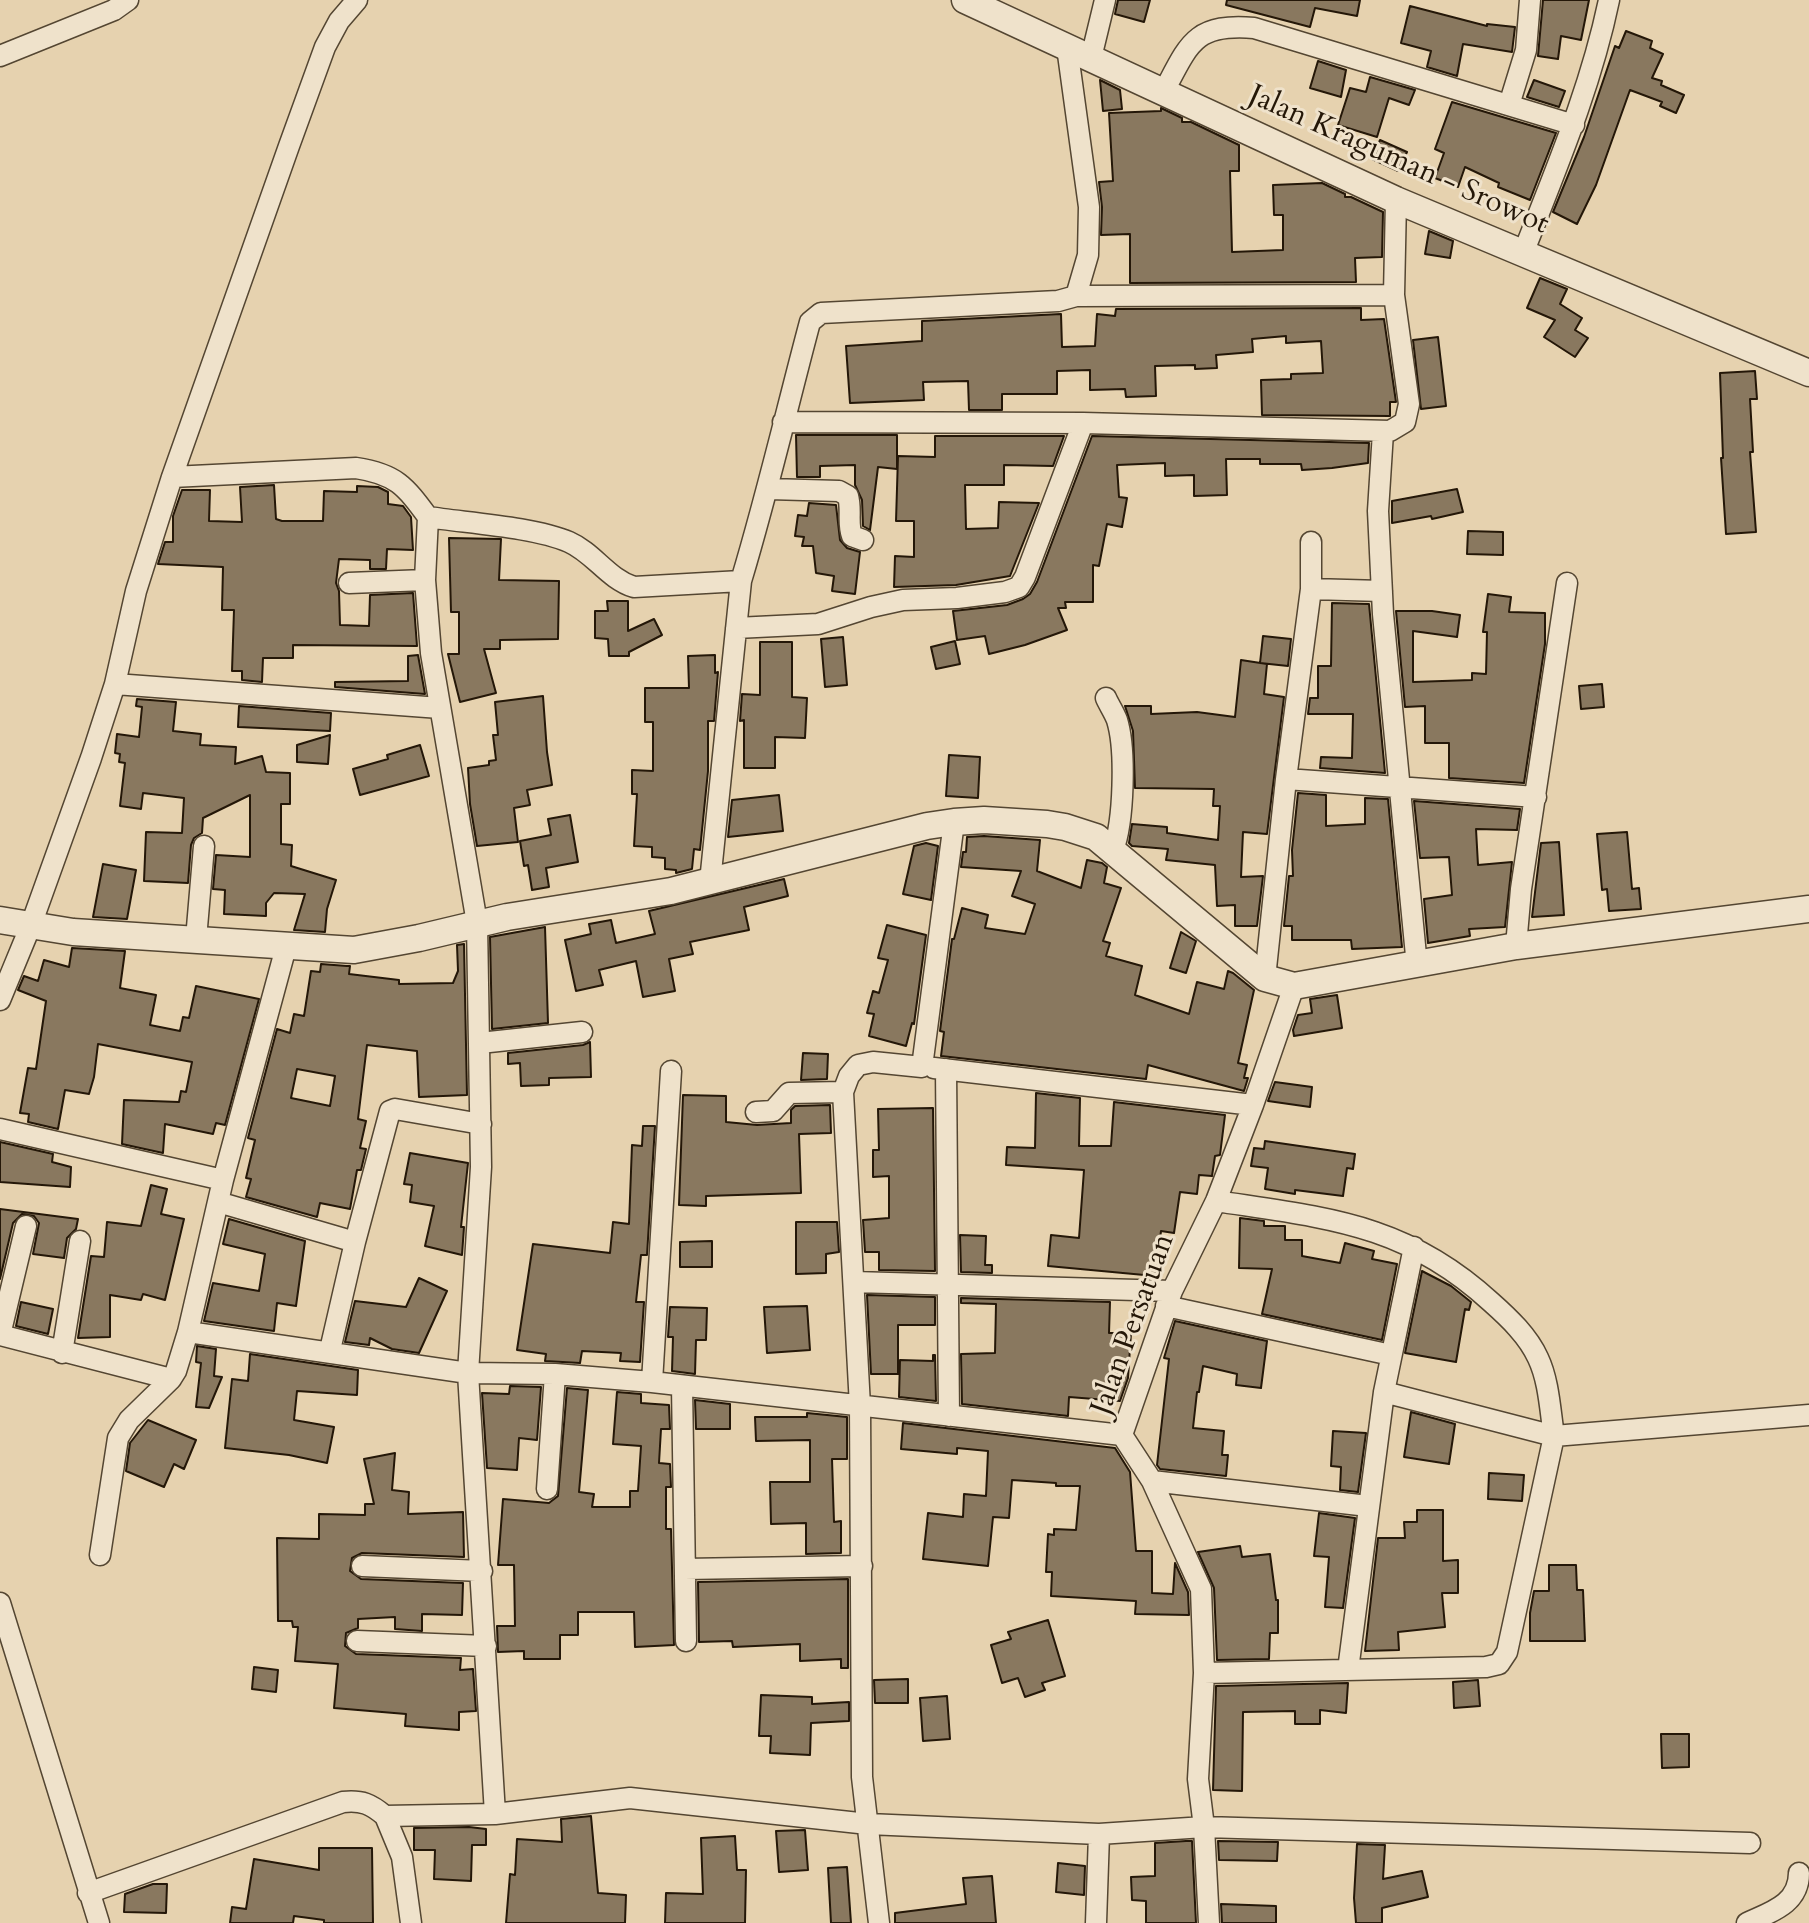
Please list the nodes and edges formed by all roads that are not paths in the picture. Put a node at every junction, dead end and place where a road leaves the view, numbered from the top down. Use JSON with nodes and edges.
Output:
{"nodes":[{"id":1,"x":128,"y":0,"type":"edge"},
{"id":2,"x":357,"y":0,"type":"edge"},
{"id":3,"x":965,"y":0,"type":"edge"},
{"id":4,"x":1105,"y":0,"type":"edge"},
{"id":5,"x":1530,"y":0,"type":"edge"},
{"id":6,"x":1609,"y":0,"type":"edge"},
{"id":7,"x":1079,"y":53,"type":"junction"},
{"id":8,"x":0,"y":56,"type":"edge"},
{"id":9,"x":1163,"y":93,"type":"junction"},
{"id":10,"x":1509,"y":105,"type":"junction"},
{"id":11,"x":1574,"y":125,"type":"junction"},
{"id":12,"x":1396,"y":200,"type":"junction"},
{"id":13,"x":1524,"y":251,"type":"junction"},
{"id":14,"x":1394,"y":295,"type":"junction"},
{"id":15,"x":1076,"y":296,"type":"junction"},
{"id":16,"x":1809,"y":373,"type":"edge"},
{"id":17,"x":783,"y":422,"type":"junction"},
{"id":18,"x":1083,"y":423,"type":"junction"},
{"id":19,"x":1383,"y":432,"type":"junction"},
{"id":20,"x":172,"y":477,"type":"junction"},
{"id":21,"x":769,"y":489,"type":"junction"},
{"id":22,"x":428,"y":517,"type":"junction"},
{"id":23,"x":863,"y":540,"type":"dead end"},
{"id":24,"x":1311,"y":542,"type":"dead end"},
{"id":25,"x":425,"y":580,"type":"junction"},
{"id":26,"x":741,"y":581,"type":"junction"},
{"id":27,"x":349,"y":583,"type":"dead end"},
{"id":28,"x":1567,"y":583,"type":"dead end"},
{"id":29,"x":1311,"y":589,"type":"junction"},
{"id":30,"x":1382,"y":591,"type":"junction"},
{"id":31,"x":736,"y":628,"type":"junction"},
{"id":32,"x":115,"y":684,"type":"junction"},
{"id":33,"x":1106,"y":698,"type":"dead end"},
{"id":34,"x":440,"y":708,"type":"junction"},
{"id":35,"x":1286,"y":779,"type":"junction"},
{"id":36,"x":1399,"y":788,"type":"junction"},
{"id":37,"x":1536,"y":797,"type":"junction"},
{"id":38,"x":954,"y":822,"type":"junction"},
{"id":39,"x":204,"y":846,"type":"dead end"},
{"id":40,"x":1113,"y":850,"type":"junction"},
{"id":41,"x":710,"y":882,"type":"junction"},
{"id":42,"x":1809,"y":909,"type":"edge"},
{"id":43,"x":0,"y":920,"type":"edge"},
{"id":44,"x":477,"y":923,"type":"junction"},
{"id":45,"x":31,"y":925,"type":"junction"},
{"id":46,"x":196,"y":939,"type":"junction"},
{"id":47,"x":1516,"y":946,"type":"junction"},
{"id":48,"x":286,"y":947,"type":"junction"},
{"id":49,"x":1417,"y":966,"type":"junction"},
{"id":50,"x":1265,"y":978,"type":"junction"},
{"id":51,"x":1294,"y":986,"type":"junction"},
{"id":52,"x":0,"y":1000,"type":"edge"},
{"id":53,"x":582,"y":1032,"type":"dead end"},
{"id":54,"x":480,"y":1043,"type":"junction"},
{"id":55,"x":922,"y":1067,"type":"junction"},
{"id":56,"x":946,"y":1069,"type":"junction"},
{"id":57,"x":671,"y":1071,"type":"dead end"},
{"id":58,"x":843,"y":1092,"type":"junction"},
{"id":59,"x":1253,"y":1105,"type":"junction"},
{"id":60,"x":756,"y":1112,"type":"dead end"},
{"id":61,"x":481,"y":1124,"type":"junction"},
{"id":62,"x":0,"y":1129,"type":"edge"},
{"id":63,"x":223,"y":1180,"type":"junction"},
{"id":64,"x":1216,"y":1201,"type":"junction"},
{"id":65,"x":218,"y":1202,"type":"junction"},
{"id":66,"x":26,"y":1226,"type":"dead end"},
{"id":67,"x":80,"y":1241,"type":"dead end"},
{"id":68,"x":355,"y":1242,"type":"junction"},
{"id":69,"x":1414,"y":1247,"type":"junction"},
{"id":70,"x":854,"y":1282,"type":"junction"},
{"id":71,"x":947,"y":1285,"type":"junction"},
{"id":72,"x":1169,"y":1298,"type":"junction"},
{"id":73,"x":188,"y":1332,"type":"junction"},
{"id":74,"x":330,"y":1350,"type":"junction"},
{"id":75,"x":62,"y":1353,"type":"junction"},
{"id":76,"x":1391,"y":1355,"type":"junction"},
{"id":77,"x":468,"y":1373,"type":"junction"},
{"id":78,"x":555,"y":1374,"type":"junction"},
{"id":79,"x":171,"y":1379,"type":"junction"},
{"id":80,"x":652,"y":1382,"type":"junction"},
{"id":81,"x":682,"y":1386,"type":"junction"},
{"id":82,"x":1384,"y":1392,"type":"junction"},
{"id":83,"x":860,"y":1406,"type":"junction"},
{"id":84,"x":1809,"y":1415,"type":"edge"},
{"id":85,"x":949,"y":1416,"type":"junction"},
{"id":86,"x":1122,"y":1435,"type":"junction"},
{"id":87,"x":1554,"y":1436,"type":"junction"},
{"id":88,"x":1152,"y":1481,"type":"junction"},
{"id":89,"x":547,"y":1489,"type":"dead end"},
{"id":90,"x":1368,"y":1506,"type":"junction"},
{"id":91,"x":100,"y":1555,"type":"dead end"},
{"id":92,"x":362,"y":1566,"type":"dead end"},
{"id":93,"x":862,"y":1566,"type":"junction"},
{"id":94,"x":685,"y":1569,"type":"junction"},
{"id":95,"x":482,"y":1571,"type":"junction"},
{"id":96,"x":2,"y":1614,"type":"edge"},
{"id":97,"x":357,"y":1641,"type":"dead end"},
{"id":98,"x":686,"y":1641,"type":"dead end"},
{"id":99,"x":486,"y":1646,"type":"junction"},
{"id":100,"x":1348,"y":1670,"type":"junction"},
{"id":101,"x":1204,"y":1673,"type":"junction"},
{"id":102,"x":495,"y":1814,"type":"junction"},
{"id":103,"x":385,"y":1816,"type":"junction"},
{"id":104,"x":868,"y":1824,"type":"junction"},
{"id":105,"x":1204,"y":1827,"type":"junction"},
{"id":106,"x":1099,"y":1834,"type":"junction"},
{"id":107,"x":1750,"y":1843,"type":"dead end"},
{"id":108,"x":1799,"y":1873,"type":"dead end"},
{"id":109,"x":88,"y":1893,"type":"junction"},
{"id":110,"x":99,"y":1923,"type":"edge"},
{"id":111,"x":411,"y":1923,"type":"edge"},
{"id":112,"x":879,"y":1923,"type":"edge"},
{"id":113,"x":1096,"y":1923,"type":"edge"},
{"id":114,"x":1209,"y":1923,"type":"edge"},
{"id":115,"x":1747,"y":1923,"type":"edge"}],
"edges":[{"from":1,"to":8,"type":"street"},
{"from":2,"to":20,"type":"street"},
{"from":3,"to":7,"type":"street","name":"Jalan Kraguman - Srowot"},
{"from":4,"to":7,"type":"street"},
{"from":5,"to":10,"type":"street"},
{"from":6,"to":11,"type":"street"},
{"from":7,"to":9,"type":"street","name":"Jalan Kraguman - Srowot"},
{"from":7,"to":15,"type":"street"},
{"from":9,"to":10,"type":"street"},
{"from":9,"to":12,"type":"street","name":"Jalan Kraguman - Srowot"},
{"from":10,"to":11,"type":"street"},
{"from":11,"to":13,"type":"street"},
{"from":12,"to":13,"type":"street","name":"Jalan Kraguman - Srowot"},
{"from":12,"to":14,"type":"street"},
{"from":13,"to":16,"type":"street","name":"Jalan Kraguman - Srowot"},
{"from":14,"to":15,"type":"street"},
{"from":14,"to":19,"type":"street"},
{"from":15,"to":17,"type":"street"},
{"from":17,"to":18,"type":"street"},
{"from":17,"to":21,"type":"street"},
{"from":18,"to":19,"type":"street"},
{"from":18,"to":31,"type":"street"},
{"from":19,"to":30,"type":"street"},
{"from":20,"to":22,"type":"street"},
{"from":20,"to":32,"type":"street"},
{"from":21,"to":23,"type":"street"},
{"from":21,"to":26,"type":"street"},
{"from":22,"to":25,"type":"street"},
{"from":22,"to":26,"type":"street"},
{"from":24,"to":29,"type":"street"},
{"from":25,"to":27,"type":"street"},
{"from":25,"to":34,"type":"street"},
{"from":26,"to":31,"type":"street"},
{"from":28,"to":37,"type":"street"},
{"from":29,"to":30,"type":"street"},
{"from":29,"to":35,"type":"street"},
{"from":30,"to":36,"type":"street"},
{"from":31,"to":41,"type":"street"},
{"from":32,"to":34,"type":"street"},
{"from":32,"to":45,"type":"street"},
{"from":33,"to":40,"type":"street"},
{"from":34,"to":44,"type":"street"},
{"from":35,"to":36,"type":"street"},
{"from":35,"to":50,"type":"street"},
{"from":36,"to":37,"type":"street"},
{"from":36,"to":49,"type":"street"},
{"from":37,"to":47,"type":"street"},
{"from":38,"to":40,"type":"street"},
{"from":38,"to":41,"type":"street"},
{"from":38,"to":55,"type":"street"},
{"from":39,"to":46,"type":"street"},
{"from":40,"to":50,"type":"street"},
{"from":41,"to":44,"type":"street"},
{"from":42,"to":47,"type":"street"},
{"from":43,"to":45,"type":"street"},
{"from":44,"to":48,"type":"street"},
{"from":44,"to":54,"type":"street"},
{"from":45,"to":46,"type":"street"},
{"from":45,"to":52,"type":"street"},
{"from":46,"to":48,"type":"street"},
{"from":47,"to":49,"type":"street"},
{"from":48,"to":63,"type":"street"},
{"from":49,"to":51,"type":"street"},
{"from":50,"to":51,"type":"street"},
{"from":51,"to":59,"type":"street","name":"Jalan Persatuan"},
{"from":53,"to":54,"type":"street"},
{"from":54,"to":61,"type":"street"},
{"from":55,"to":56,"type":"street"},
{"from":55,"to":58,"type":"street"},
{"from":56,"to":59,"type":"street"},
{"from":56,"to":71,"type":"street"},
{"from":57,"to":80,"type":"street"},
{"from":58,"to":60,"type":"street"},
{"from":58,"to":70,"type":"street"},
{"from":59,"to":64,"type":"street","name":"Jalan Persatuan"},
{"from":61,"to":68,"type":"street"},
{"from":61,"to":77,"type":"street"},
{"from":62,"to":63,"type":"street"},
{"from":63,"to":65,"type":"street"},
{"from":64,"to":69,"type":"street"},
{"from":64,"to":72,"type":"street","name":"Jalan Persatuan"},
{"from":65,"to":68,"type":"street"},
{"from":65,"to":73,"type":"street"},
{"from":66,"to":75,"type":"street"},
{"from":67,"to":75,"type":"street"},
{"from":68,"to":74,"type":"street"},
{"from":69,"to":76,"type":"street"},
{"from":69,"to":87,"type":"street"},
{"from":70,"to":71,"type":"street"},
{"from":70,"to":83,"type":"street"},
{"from":71,"to":72,"type":"street"},
{"from":71,"to":85,"type":"street"},
{"from":72,"to":76,"type":"street"},
{"from":72,"to":86,"type":"street","name":"Jalan Persatuan"},
{"from":73,"to":74,"type":"street"},
{"from":73,"to":79,"type":"street"},
{"from":74,"to":77,"type":"street"},
{"from":75,"to":79,"type":"street"},
{"from":76,"to":82,"type":"street"},
{"from":77,"to":78,"type":"street"},
{"from":77,"to":95,"type":"street"},
{"from":78,"to":80,"type":"street"},
{"from":78,"to":89,"type":"street"},
{"from":79,"to":91,"type":"street"},
{"from":80,"to":81,"type":"street"},
{"from":81,"to":83,"type":"street"},
{"from":81,"to":94,"type":"street"},
{"from":82,"to":87,"type":"street"},
{"from":82,"to":90,"type":"street"},
{"from":83,"to":85,"type":"street"},
{"from":83,"to":93,"type":"street"},
{"from":84,"to":87,"type":"street"},
{"from":85,"to":86,"type":"street"},
{"from":86,"to":88,"type":"street","name":"Jalan Persatuan"},
{"from":87,"to":100,"type":"street"},
{"from":88,"to":90,"type":"street"},
{"from":88,"to":101,"type":"street","name":"Jalan Persatuan"},
{"from":90,"to":100,"type":"street"},
{"from":92,"to":95,"type":"street"},
{"from":93,"to":94,"type":"street"},
{"from":93,"to":104,"type":"street"},
{"from":94,"to":98,"type":"street"},
{"from":95,"to":99,"type":"street"},
{"from":96,"to":109,"type":"street"},
{"from":97,"to":99,"type":"street"},
{"from":99,"to":102,"type":"street"},
{"from":100,"to":101,"type":"street"},
{"from":101,"to":105,"type":"street","name":"Jalan Persatuan"},
{"from":102,"to":103,"type":"street"},
{"from":102,"to":104,"type":"street"},
{"from":103,"to":109,"type":"street"},
{"from":103,"to":111,"type":"street"},
{"from":104,"to":106,"type":"street"},
{"from":104,"to":112,"type":"street"},
{"from":105,"to":106,"type":"street"},
{"from":105,"to":107,"type":"street"},
{"from":105,"to":114,"type":"street","name":"Jalan Persatuan"},
{"from":106,"to":113,"type":"street"},
{"from":108,"to":115,"type":"street"},
{"from":109,"to":110,"type":"street"}]}
